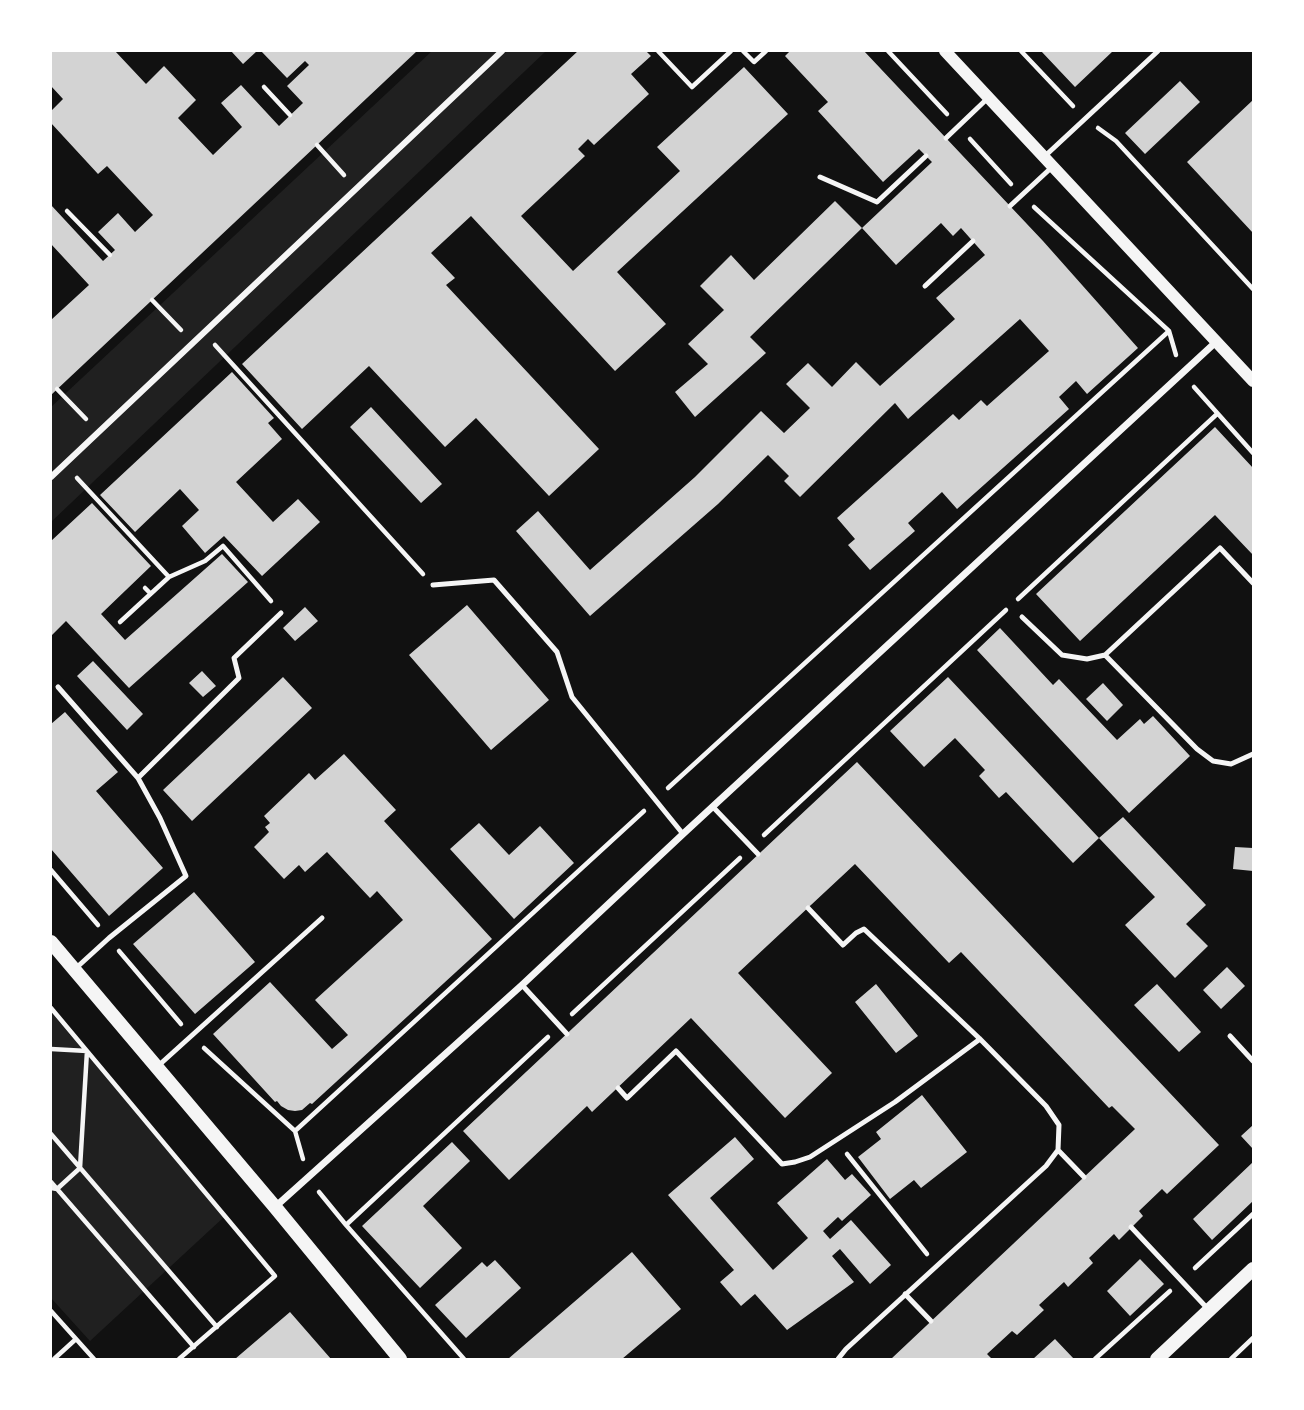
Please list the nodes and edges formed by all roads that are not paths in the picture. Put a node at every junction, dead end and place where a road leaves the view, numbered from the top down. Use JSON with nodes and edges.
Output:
{"nodes":[{"id":1,"x":502,"y":51,"type":"edge"},
{"id":2,"x":946,"y":51,"type":"edge"},
{"id":3,"x":1158,"y":51,"type":"edge"},
{"id":4,"x":989,"y":97,"type":"junction"},
{"id":5,"x":946,"y":138,"type":"dead end"},
{"id":6,"x":926,"y":156,"type":"dead end"},
{"id":7,"x":1049,"y":161,"type":"junction"},
{"id":8,"x":820,"y":177,"type":"dead end"},
{"id":9,"x":1010,"y":206,"type":"dead end"},
{"id":10,"x":973,"y":241,"type":"dead end"},
{"id":11,"x":925,"y":286,"type":"dead end"},
{"id":12,"x":1217,"y":341,"type":"junction"},
{"id":13,"x":1253,"y":381,"type":"edge"},
{"id":14,"x":51,"y":477,"type":"edge"},
{"id":15,"x":1253,"y":583,"type":"edge"},
{"id":16,"x":433,"y":585,"type":"road end"},
{"id":17,"x":281,"y":613,"type":"road end"},
{"id":18,"x":1021,"y":617,"type":"dead end"},
{"id":19,"x":1105,"y":655,"type":"junction"},
{"id":20,"x":58,"y":687,"type":"dead end"},
{"id":21,"x":1253,"y":754,"type":"edge"},
{"id":22,"x":138,"y":778,"type":"junction"},
{"id":23,"x":713,"y":807,"type":"junction"},
{"id":24,"x":683,"y":834,"type":"junction"},
{"id":25,"x":758,"y":854,"type":"dead end"},
{"id":26,"x":808,"y":908,"type":"dead end"},
{"id":27,"x":322,"y":918,"type":"dead end"},
{"id":28,"x":51,"y":942,"type":"edge"},
{"id":29,"x":74,"y":970,"type":"junction"},
{"id":30,"x":522,"y":985,"type":"junction"},
{"id":31,"x":567,"y":1034,"type":"dead end"},
{"id":32,"x":1230,"y":1036,"type":"dead end"},
{"id":33,"x":980,"y":1039,"type":"junction"},
{"id":34,"x":1253,"y":1061,"type":"edge"},
{"id":35,"x":157,"y":1067,"type":"junction"},
{"id":36,"x":618,"y":1088,"type":"dead end"},
{"id":37,"x":1058,"y":1150,"type":"junction"},
{"id":38,"x":1084,"y":1177,"type":"dead end"},
{"id":39,"x":275,"y":1207,"type":"junction"},
{"id":40,"x":1131,"y":1227,"type":"dead end"},
{"id":41,"x":1253,"y":1269,"type":"edge"},
{"id":42,"x":905,"y":1294,"type":"junction"},
{"id":43,"x":1209,"y":1310,"type":"junction"},
{"id":44,"x":931,"y":1321,"type":"dead end"},
{"id":45,"x":400,"y":1359,"type":"edge"},
{"id":46,"x":838,"y":1359,"type":"edge"},
{"id":47,"x":1157,"y":1359,"type":"edge"}],
"edges":[{"from":1,"to":14,"type":"street"},
{"from":2,"to":4,"type":"street"},
{"from":3,"to":7,"type":"lane"},
{"from":4,"to":5,"type":"lane"},
{"from":4,"to":7,"type":"street"},
{"from":6,"to":8,"type":"lane"},
{"from":7,"to":9,"type":"lane"},
{"from":7,"to":12,"type":"street"},
{"from":10,"to":11,"type":"lane"},
{"from":12,"to":13,"type":"street"},
{"from":12,"to":23,"type":"street"},
{"from":15,"to":19,"type":"lane"},
{"from":16,"to":24,"type":"lane"},
{"from":17,"to":22,"type":"lane"},
{"from":18,"to":19,"type":"lane"},
{"from":19,"to":21,"type":"lane"},
{"from":20,"to":22,"type":"lane"},
{"from":22,"to":29,"type":"lane"},
{"from":23,"to":24,"type":"street"},
{"from":23,"to":25,"type":"lane"},
{"from":24,"to":30,"type":"street"},
{"from":26,"to":33,"type":"lane"},
{"from":27,"to":35,"type":"lane"},
{"from":28,"to":29,"type":"main road"},
{"from":29,"to":35,"type":"main road"},
{"from":30,"to":31,"type":"lane"},
{"from":30,"to":39,"type":"street"},
{"from":32,"to":34,"type":"lane"},
{"from":33,"to":36,"type":"lane"},
{"from":33,"to":37,"type":"lane"},
{"from":35,"to":39,"type":"main road"},
{"from":37,"to":38,"type":"lane"},
{"from":37,"to":42,"type":"lane"},
{"from":39,"to":45,"type":"main road"},
{"from":40,"to":43,"type":"lane"},
{"from":41,"to":43,"type":"main road"},
{"from":42,"to":44,"type":"lane"},
{"from":42,"to":46,"type":"lane"},
{"from":43,"to":47,"type":"main road"}]}
